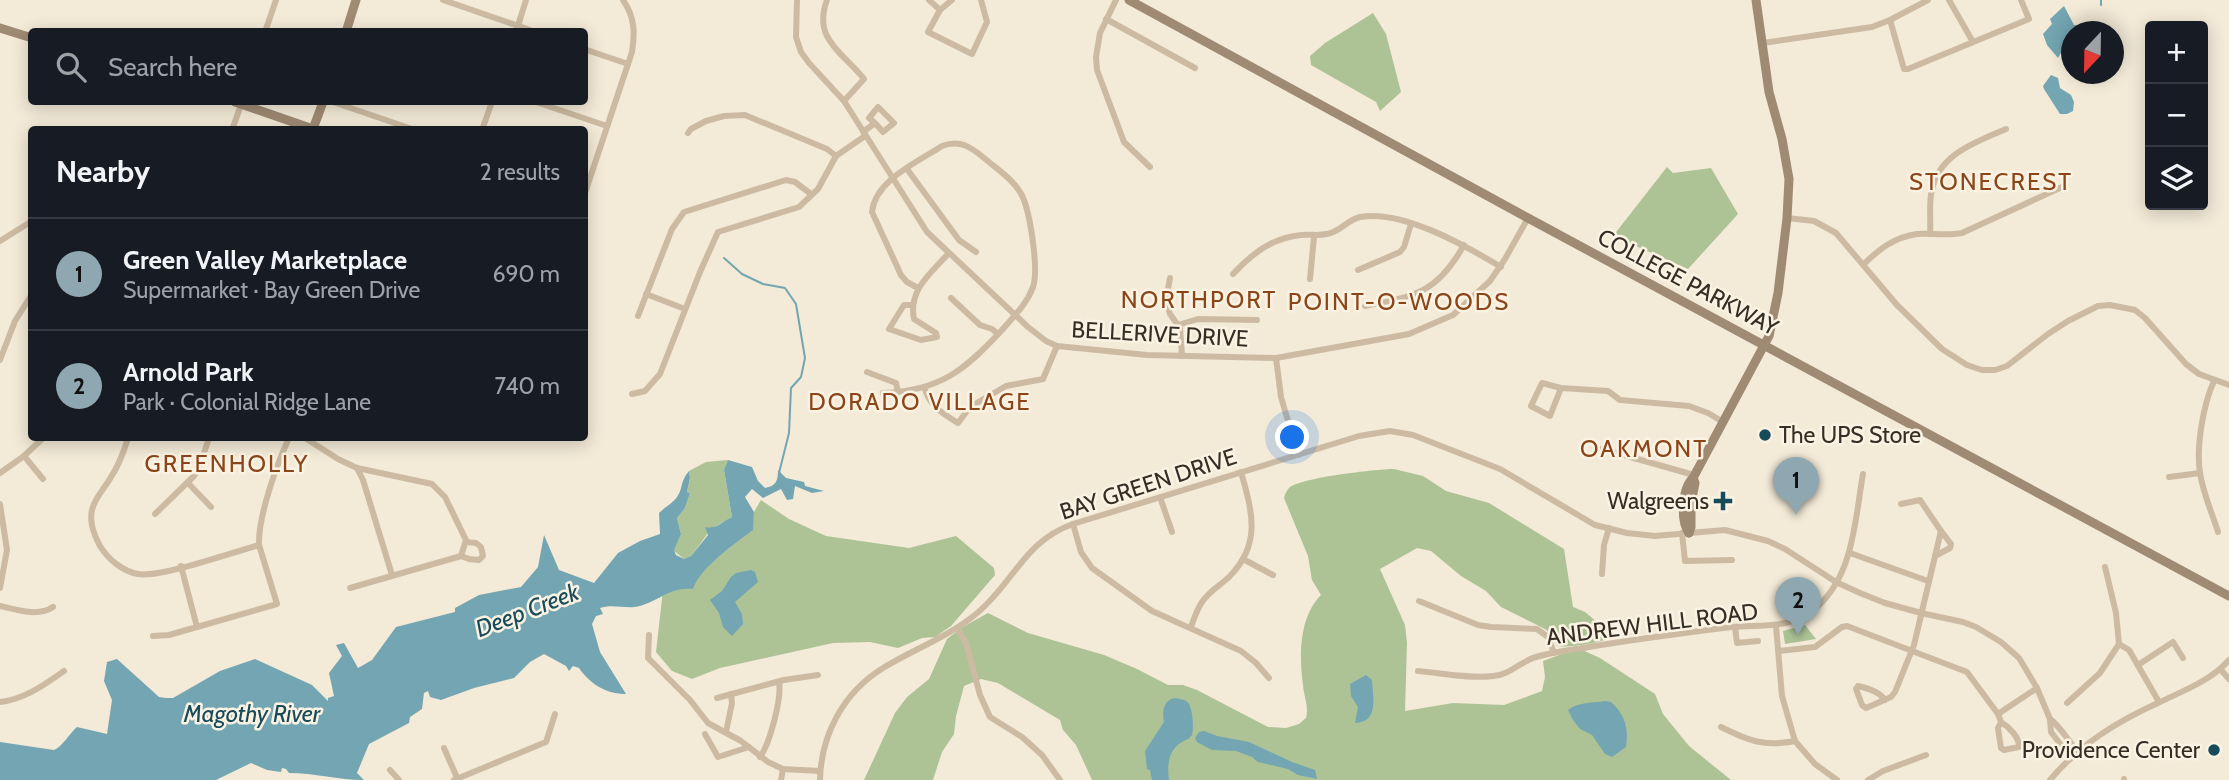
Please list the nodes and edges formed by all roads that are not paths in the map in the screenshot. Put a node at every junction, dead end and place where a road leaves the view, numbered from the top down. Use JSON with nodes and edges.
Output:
{"nodes":[{"id":1,"x":276,"y":0,"type":"edge"},
{"id":2,"x":356,"y":0,"type":"edge"},
{"id":3,"x":443,"y":0,"type":"edge"},
{"id":4,"x":526,"y":0,"type":"edge"},
{"id":5,"x":634,"y":0,"type":"edge"},
{"id":6,"x":797,"y":0,"type":"edge"},
{"id":7,"x":827,"y":0,"type":"edge"},
{"id":8,"x":929,"y":0,"type":"edge"},
{"id":9,"x":953,"y":0,"type":"edge"},
{"id":10,"x":981,"y":0,"type":"edge"},
{"id":11,"x":1116,"y":0,"type":"edge"},
{"id":12,"x":1129,"y":0,"type":"edge"},
{"id":13,"x":1756,"y":0,"type":"edge"},
{"id":14,"x":1928,"y":0,"type":"edge"},
{"id":15,"x":1950,"y":0,"type":"edge"},
{"id":16,"x":2021,"y":0,"type":"edge"},
{"id":17,"x":625,"y":2,"type":"edge"},
{"id":18,"x":940,"y":10,"type":"junction"},
{"id":19,"x":1106,"y":19,"type":"junction"},
{"id":20,"x":1891,"y":20,"type":"junction"},
{"id":21,"x":0,"y":28,"type":"edge"},
{"id":22,"x":266,"y":28,"type":"edge"},
{"id":23,"x":347,"y":28,"type":"edge"},
{"id":24,"x":517,"y":28,"type":"edge"},
{"id":25,"x":28,"y":37,"type":"edge"},
{"id":26,"x":1973,"y":42,"type":"junction"},
{"id":27,"x":1763,"y":43,"type":"junction"},
{"id":28,"x":588,"y":50,"type":"edge"},
{"id":29,"x":628,"y":64,"type":"junction"},
{"id":30,"x":1195,"y":68,"type":"dead end"},
{"id":31,"x":844,"y":101,"type":"junction"},
{"id":32,"x":238,"y":105,"type":"edge"},
{"id":33,"x":247,"y":105,"type":"edge"},
{"id":34,"x":322,"y":105,"type":"edge"},
{"id":35,"x":342,"y":105,"type":"edge"},
{"id":36,"x":491,"y":105,"type":"edge"},
{"id":37,"x":545,"y":105,"type":"edge"},
{"id":38,"x":875,"y":124,"type":"dead end"},
{"id":39,"x":233,"y":126,"type":"edge"},
{"id":40,"x":305,"y":126,"type":"edge"},
{"id":41,"x":314,"y":126,"type":"edge"},
{"id":42,"x":403,"y":126,"type":"edge"},
{"id":43,"x":483,"y":126,"type":"edge"},
{"id":44,"x":607,"y":126,"type":"junction"},
{"id":45,"x":2006,"y":129,"type":"dead end"},
{"id":46,"x":688,"y":133,"type":"dead end"},
{"id":47,"x":864,"y":134,"type":"junction"},
{"id":48,"x":836,"y":156,"type":"junction"},
{"id":49,"x":1150,"y":167,"type":"dead end"},
{"id":50,"x":908,"y":169,"type":"junction"},
{"id":51,"x":892,"y":179,"type":"junction"},
{"id":52,"x":588,"y":182,"type":"edge"},
{"id":53,"x":2062,"y":187,"type":"dead end"},
{"id":54,"x":811,"y":194,"type":"junction"},
{"id":55,"x":1528,"y":218,"type":"junction"},
{"id":56,"x":1787,"y":218,"type":"junction"},
{"id":57,"x":28,"y":223,"type":"edge"},
{"id":58,"x":1411,"y":223,"type":"junction"},
{"id":59,"x":1930,"y":234,"type":"junction"},
{"id":60,"x":1314,"y":237,"type":"junction"},
{"id":61,"x":0,"y":240,"type":"edge"},
{"id":62,"x":1464,"y":245,"type":"junction"},
{"id":63,"x":976,"y":252,"type":"dead end"},
{"id":64,"x":948,"y":254,"type":"junction"},
{"id":65,"x":1864,"y":264,"type":"junction"},
{"id":66,"x":1501,"y":267,"type":"junction"},
{"id":67,"x":1358,"y":270,"type":"dead end"},
{"id":68,"x":1233,"y":274,"type":"dead end"},
{"id":69,"x":1170,"y":278,"type":"dead end"},
{"id":70,"x":1310,"y":278,"type":"dead end"},
{"id":71,"x":918,"y":288,"type":"junction"},
{"id":72,"x":646,"y":294,"type":"junction"},
{"id":73,"x":951,"y":299,"type":"dead end"},
{"id":74,"x":28,"y":300,"type":"edge"},
{"id":75,"x":913,"y":304,"type":"junction"},
{"id":76,"x":1365,"y":306,"type":"dead end"},
{"id":77,"x":685,"y":309,"type":"junction"},
{"id":78,"x":1015,"y":315,"type":"junction"},
{"id":79,"x":638,"y":316,"type":"dead end"},
{"id":80,"x":1257,"y":320,"type":"dead end"},
{"id":81,"x":1178,"y":325,"type":"junction"},
{"id":82,"x":998,"y":334,"type":"junction"},
{"id":83,"x":1765,"y":345,"type":"junction"},
{"id":84,"x":1057,"y":346,"type":"junction"},
{"id":85,"x":1182,"y":356,"type":"junction"},
{"id":86,"x":1276,"y":358,"type":"junction"},
{"id":87,"x":0,"y":360,"type":"edge"},
{"id":88,"x":867,"y":372,"type":"dead end"},
{"id":89,"x":2214,"y":381,"type":"junction"},
{"id":90,"x":2229,"y":385,"type":"edge"},
{"id":91,"x":924,"y":387,"type":"junction"},
{"id":92,"x":1561,"y":388,"type":"junction"},
{"id":93,"x":883,"y":393,"type":"dead end"},
{"id":94,"x":898,"y":393,"type":"junction"},
{"id":95,"x":632,"y":394,"type":"dead end"},
{"id":96,"x":1723,"y":422,"type":"junction"},
{"id":97,"x":40,"y":441,"type":"edge"},
{"id":98,"x":127,"y":441,"type":"edge"},
{"id":99,"x":208,"y":441,"type":"edge"},
{"id":100,"x":288,"y":441,"type":"edge"},
{"id":101,"x":310,"y":441,"type":"edge"},
{"id":102,"x":1602,"y":449,"type":"dead end"},
{"id":103,"x":24,"y":456,"type":"junction"},
{"id":104,"x":1298,"y":456,"type":"junction"},
{"id":105,"x":358,"y":467,"type":"junction"},
{"id":106,"x":1241,"y":472,"type":"junction"},
{"id":107,"x":0,"y":473,"type":"edge"},
{"id":108,"x":2200,"y":473,"type":"junction"},
{"id":109,"x":1863,"y":474,"type":"dead end"},
{"id":110,"x":1693,"y":476,"type":"junction"},
{"id":111,"x":2169,"y":477,"type":"dead end"},
{"id":112,"x":43,"y":479,"type":"dead end"},
{"id":113,"x":188,"y":483,"type":"junction"},
{"id":114,"x":1160,"y":497,"type":"junction"},
{"id":115,"x":0,"y":504,"type":"edge"},
{"id":116,"x":1901,"y":505,"type":"dead end"},
{"id":117,"x":211,"y":507,"type":"dead end"},
{"id":118,"x":155,"y":514,"type":"dead end"},
{"id":119,"x":1073,"y":524,"type":"junction"},
{"id":120,"x":1609,"y":528,"type":"junction"},
{"id":121,"x":1941,"y":531,"type":"junction"},
{"id":122,"x":1172,"y":532,"type":"dead end"},
{"id":123,"x":2218,"y":532,"type":"dead end"},
{"id":124,"x":1685,"y":533,"type":"junction"},
{"id":125,"x":466,"y":542,"type":"junction"},
{"id":126,"x":259,"y":545,"type":"junction"},
{"id":127,"x":4,"y":550,"type":"edge"},
{"id":128,"x":1850,"y":552,"type":"junction"},
{"id":129,"x":461,"y":555,"type":"junction"},
{"id":130,"x":1935,"y":556,"type":"junction"},
{"id":131,"x":1243,"y":559,"type":"junction"},
{"id":132,"x":1732,"y":560,"type":"dead end"},
{"id":133,"x":181,"y":566,"type":"junction"},
{"id":134,"x":2105,"y":567,"type":"dead end"},
{"id":135,"x":1602,"y":574,"type":"dead end"},
{"id":136,"x":392,"y":575,"type":"junction"},
{"id":137,"x":1273,"y":575,"type":"dead end"},
{"id":138,"x":1928,"y":581,"type":"junction"},
{"id":139,"x":1836,"y":582,"type":"junction"},
{"id":140,"x":0,"y":588,"type":"edge"},
{"id":141,"x":350,"y":588,"type":"dead end"},
{"id":142,"x":2229,"y":596,"type":"edge"},
{"id":143,"x":1419,"y":601,"type":"dead end"},
{"id":144,"x":0,"y":606,"type":"edge"},
{"id":145,"x":54,"y":607,"type":"dead end"},
{"id":146,"x":1920,"y":613,"type":"junction"},
{"id":147,"x":1776,"y":626,"type":"junction"},
{"id":148,"x":197,"y":627,"type":"junction"},
{"id":149,"x":1191,"y":627,"type":"junction"},
{"id":150,"x":1735,"y":627,"type":"junction"},
{"id":151,"x":957,"y":628,"type":"junction"},
{"id":152,"x":649,"y":635,"type":"dead end"},
{"id":153,"x":153,"y":636,"type":"dead end"},
{"id":154,"x":1758,"y":641,"type":"dead end"},
{"id":155,"x":2119,"y":644,"type":"junction"},
{"id":156,"x":1779,"y":651,"type":"junction"},
{"id":157,"x":1911,"y":651,"type":"junction"},
{"id":158,"x":1554,"y":653,"type":"junction"},
{"id":159,"x":2183,"y":658,"type":"dead end"},
{"id":160,"x":2229,"y":660,"type":"edge"},
{"id":161,"x":2138,"y":665,"type":"junction"},
{"id":162,"x":2221,"y":670,"type":"junction"},
{"id":163,"x":64,"y":671,"type":"dead end"},
{"id":164,"x":1418,"y":671,"type":"dead end"},
{"id":165,"x":818,"y":675,"type":"dead end"},
{"id":166,"x":1269,"y":678,"type":"dead end"},
{"id":167,"x":2229,"y":679,"type":"edge"},
{"id":168,"x":779,"y":682,"type":"junction"},
{"id":169,"x":2037,"y":688,"type":"junction"},
{"id":170,"x":731,"y":694,"type":"junction"},
{"id":171,"x":717,"y":698,"type":"dead end"},
{"id":172,"x":0,"y":700,"type":"edge"},
{"id":173,"x":1885,"y":700,"type":"junction"},
{"id":174,"x":2159,"y":702,"type":"junction"},
{"id":175,"x":2067,"y":703,"type":"dead end"},
{"id":176,"x":555,"y":714,"type":"dead end"},
{"id":177,"x":1998,"y":714,"type":"junction"},
{"id":178,"x":2050,"y":719,"type":"junction"},
{"id":179,"x":2001,"y":722,"type":"junction"},
{"id":180,"x":1721,"y":727,"type":"dead end"},
{"id":181,"x":726,"y":732,"type":"junction"},
{"id":182,"x":705,"y":733,"type":"dead end"},
{"id":183,"x":1795,"y":741,"type":"junction"},
{"id":184,"x":749,"y":747,"type":"junction"},
{"id":185,"x":444,"y":748,"type":"dead end"},
{"id":186,"x":2078,"y":751,"type":"junction"},
{"id":187,"x":1926,"y":755,"type":"dead end"},
{"id":188,"x":760,"y":757,"type":"junction"},
{"id":189,"x":2071,"y":758,"type":"junction"},
{"id":190,"x":783,"y":769,"type":"junction"},
{"id":191,"x":390,"y":770,"type":"dead end"},
{"id":192,"x":820,"y":771,"type":"junction"},
{"id":193,"x":457,"y":779,"type":"edge"},
{"id":194,"x":399,"y":780,"type":"edge"},
{"id":195,"x":781,"y":780,"type":"edge"},
{"id":196,"x":820,"y":780,"type":"edge"},
{"id":197,"x":1060,"y":780,"type":"edge"},
{"id":198,"x":1837,"y":780,"type":"edge"},
{"id":199,"x":1868,"y":780,"type":"edge"},
{"id":200,"x":2050,"y":780,"type":"edge"}],
"edges":[{"from":1,"to":22,"type":"street"},
{"from":2,"to":23,"type":"main road"},
{"from":3,"to":24,"type":"street"},
{"from":4,"to":24,"type":"street"},
{"from":5,"to":17,"type":"street"},
{"from":6,"to":31,"type":"street","name":"BELLERIVE DRIVE"},
{"from":7,"to":31,"type":"street"},
{"from":8,"to":18,"type":"street"},
{"from":9,"to":18,"type":"street"},
{"from":10,"to":18,"type":"street"},
{"from":11,"to":19,"type":"street"},
{"from":12,"to":55,"type":"main road","name":"COLLEGE PARKWAY"},
{"from":13,"to":27,"type":"main road"},
{"from":14,"to":20,"type":"street"},
{"from":15,"to":26,"type":"street"},
{"from":16,"to":26,"type":"street"},
{"from":17,"to":29,"type":"street"},
{"from":19,"to":30,"type":"street"},
{"from":19,"to":49,"type":"street"},
{"from":20,"to":26,"type":"street"},
{"from":20,"to":27,"type":"street"},
{"from":21,"to":25,"type":"main road"},
{"from":27,"to":56,"type":"main road"},
{"from":28,"to":29,"type":"street"},
{"from":29,"to":44,"type":"street"},
{"from":31,"to":47,"type":"street","name":"BELLERIVE DRIVE"},
{"from":32,"to":39,"type":"street"},
{"from":33,"to":40,"type":"main road"},
{"from":34,"to":41,"type":"main road"},
{"from":35,"to":42,"type":"street"},
{"from":36,"to":43,"type":"street"},
{"from":37,"to":44,"type":"street"},
{"from":38,"to":47,"type":"street"},
{"from":44,"to":52,"type":"street"},
{"from":45,"to":59,"type":"street"},
{"from":46,"to":48,"type":"street"},
{"from":47,"to":48,"type":"street"},
{"from":47,"to":51,"type":"street","name":"BELLERIVE DRIVE"},
{"from":48,"to":54,"type":"street"},
{"from":50,"to":51,"type":"street"},
{"from":50,"to":63,"type":"street"},
{"from":50,"to":78,"type":"street"},
{"from":51,"to":64,"type":"street","name":"BELLERIVE DRIVE"},
{"from":51,"to":71,"type":"street"},
{"from":53,"to":59,"type":"street"},
{"from":54,"to":72,"type":"street"},
{"from":54,"to":77,"type":"street"},
{"from":55,"to":66,"type":"street","name":"BELLERIVE DRIVE"},
{"from":55,"to":83,"type":"main road","name":"COLLEGE PARKWAY"},
{"from":56,"to":65,"type":"street"},
{"from":56,"to":83,"type":"main road"},
{"from":57,"to":61,"type":"street"},
{"from":58,"to":60,"type":"street"},
{"from":58,"to":62,"type":"street"},
{"from":58,"to":67,"type":"street"},
{"from":59,"to":65,"type":"street"},
{"from":60,"to":68,"type":"street"},
{"from":60,"to":70,"type":"street"},
{"from":62,"to":66,"type":"street"},
{"from":62,"to":76,"type":"street"},
{"from":64,"to":71,"type":"street"},
{"from":64,"to":78,"type":"street","name":"BELLERIVE DRIVE"},
{"from":65,"to":89,"type":"street"},
{"from":66,"to":86,"type":"street","name":"BELLERIVE DRIVE"},
{"from":69,"to":81,"type":"street"},
{"from":71,"to":75,"type":"street"},
{"from":72,"to":77,"type":"street"},
{"from":72,"to":79,"type":"street"},
{"from":73,"to":82,"type":"street"},
{"from":74,"to":87,"type":"street"},
{"from":75,"to":75,"type":"street"},
{"from":77,"to":95,"type":"street"},
{"from":78,"to":82,"type":"street"},
{"from":78,"to":84,"type":"street","name":"BELLERIVE DRIVE"},
{"from":80,"to":81,"type":"street"},
{"from":81,"to":85,"type":"street"},
{"from":82,"to":91,"type":"street"},
{"from":83,"to":96,"type":"main road"},
{"from":83,"to":142,"type":"main road","name":"COLLEGE PARKWAY"},
{"from":84,"to":85,"type":"street","name":"BELLERIVE DRIVE"},
{"from":84,"to":91,"type":"street"},
{"from":85,"to":86,"type":"street","name":"BELLERIVE DRIVE"},
{"from":86,"to":104,"type":"street"},
{"from":88,"to":94,"type":"street"},
{"from":89,"to":90,"type":"street"},
{"from":89,"to":108,"type":"street"},
{"from":91,"to":94,"type":"street"},
{"from":92,"to":92,"type":"street"},
{"from":92,"to":96,"type":"street"},
{"from":93,"to":94,"type":"street"},
{"from":96,"to":110,"type":"main road"},
{"from":97,"to":103,"type":"street"},
{"from":98,"to":133,"type":"street"},
{"from":99,"to":113,"type":"street"},
{"from":100,"to":126,"type":"street"},
{"from":101,"to":105,"type":"street"},
{"from":102,"to":110,"type":"street"},
{"from":103,"to":107,"type":"street"},
{"from":103,"to":112,"type":"street"},
{"from":104,"to":106,"type":"street","name":"BAY GREEN DRIVE"},
{"from":104,"to":120,"type":"street","name":"BAY GREEN DRIVE"},
{"from":105,"to":125,"type":"street"},
{"from":105,"to":136,"type":"street"},
{"from":106,"to":114,"type":"street","name":"BAY GREEN DRIVE"},
{"from":106,"to":131,"type":"street"},
{"from":108,"to":111,"type":"street"},
{"from":108,"to":123,"type":"street"},
{"from":109,"to":128,"type":"street","name":"ANDREW HILL ROAD"},
{"from":110,"to":124,"type":"main road"},
{"from":113,"to":117,"type":"street"},
{"from":113,"to":118,"type":"street"},
{"from":114,"to":119,"type":"street","name":"BAY GREEN DRIVE"},
{"from":114,"to":122,"type":"street"},
{"from":115,"to":127,"type":"street"},
{"from":116,"to":121,"type":"street"},
{"from":119,"to":149,"type":"street"},
{"from":119,"to":151,"type":"street","name":"BAY GREEN DRIVE"},
{"from":120,"to":124,"type":"street","name":"BAY GREEN DRIVE"},
{"from":120,"to":135,"type":"street"},
{"from":121,"to":130,"type":"street"},
{"from":121,"to":130,"type":"street"},
{"from":124,"to":132,"type":"street"},
{"from":124,"to":139,"type":"street","name":"BAY GREEN DRIVE"},
{"from":125,"to":129,"type":"street"},
{"from":125,"to":129,"type":"street"},
{"from":126,"to":133,"type":"street"},
{"from":126,"to":148,"type":"street"},
{"from":127,"to":140,"type":"street"},
{"from":128,"to":138,"type":"street"},
{"from":128,"to":139,"type":"street","name":"ANDREW HILL ROAD"},
{"from":129,"to":136,"type":"street"},
{"from":130,"to":138,"type":"street"},
{"from":131,"to":137,"type":"street"},
{"from":131,"to":149,"type":"street"},
{"from":133,"to":148,"type":"street"},
{"from":134,"to":155,"type":"street"},
{"from":136,"to":141,"type":"street"},
{"from":138,"to":146,"type":"street"},
{"from":139,"to":146,"type":"street","name":"BAY GREEN DRIVE"},
{"from":139,"to":147,"type":"street","name":"ANDREW HILL ROAD"},
{"from":143,"to":158,"type":"street"},
{"from":144,"to":145,"type":"street"},
{"from":146,"to":157,"type":"street"},
{"from":146,"to":169,"type":"street","name":"BAY GREEN DRIVE"},
{"from":147,"to":150,"type":"street","name":"ANDREW HILL ROAD"},
{"from":147,"to":156,"type":"street"},
{"from":148,"to":153,"type":"street"},
{"from":149,"to":166,"type":"street"},
{"from":150,"to":154,"type":"street"},
{"from":150,"to":158,"type":"street","name":"ANDREW HILL ROAD"},
{"from":151,"to":192,"type":"street","name":"BAY GREEN DRIVE"},
{"from":151,"to":197,"type":"street"},
{"from":152,"to":181,"type":"street"},
{"from":155,"to":161,"type":"street"},
{"from":155,"to":175,"type":"street"},
{"from":156,"to":157,"type":"street"},
{"from":156,"to":183,"type":"street"},
{"from":157,"to":173,"type":"street"},
{"from":157,"to":177,"type":"street"},
{"from":158,"to":164,"type":"street","name":"ANDREW HILL ROAD"},
{"from":159,"to":161,"type":"street"},
{"from":160,"to":162,"type":"street"},
{"from":161,"to":174,"type":"street"},
{"from":162,"to":167,"type":"street"},
{"from":162,"to":174,"type":"street"},
{"from":163,"to":172,"type":"street"},
{"from":165,"to":168,"type":"street"},
{"from":168,"to":170,"type":"street"},
{"from":168,"to":188,"type":"street"},
{"from":169,"to":177,"type":"street"},
{"from":169,"to":178,"type":"street","name":"BAY GREEN DRIVE"},
{"from":170,"to":171,"type":"street"},
{"from":170,"to":181,"type":"street"},
{"from":173,"to":173,"type":"street"},
{"from":174,"to":186,"type":"street"},
{"from":176,"to":193,"type":"street"},
{"from":177,"to":179,"type":"street"},
{"from":178,"to":186,"type":"street","name":"BAY GREEN DRIVE"},
{"from":178,"to":189,"type":"street","name":"BAY GREEN DRIVE"},
{"from":179,"to":179,"type":"street"},
{"from":180,"to":183,"type":"street"},
{"from":181,"to":184,"type":"street"},
{"from":182,"to":184,"type":"street"},
{"from":183,"to":198,"type":"street"},
{"from":184,"to":188,"type":"street"},
{"from":185,"to":193,"type":"street"},
{"from":186,"to":189,"type":"street"},
{"from":187,"to":199,"type":"street"},
{"from":188,"to":190,"type":"street"},
{"from":189,"to":200,"type":"street"},
{"from":190,"to":192,"type":"street"},
{"from":190,"to":195,"type":"street"},
{"from":191,"to":194,"type":"street"},
{"from":192,"to":196,"type":"street","name":"BAY GREEN DRIVE"}]}
